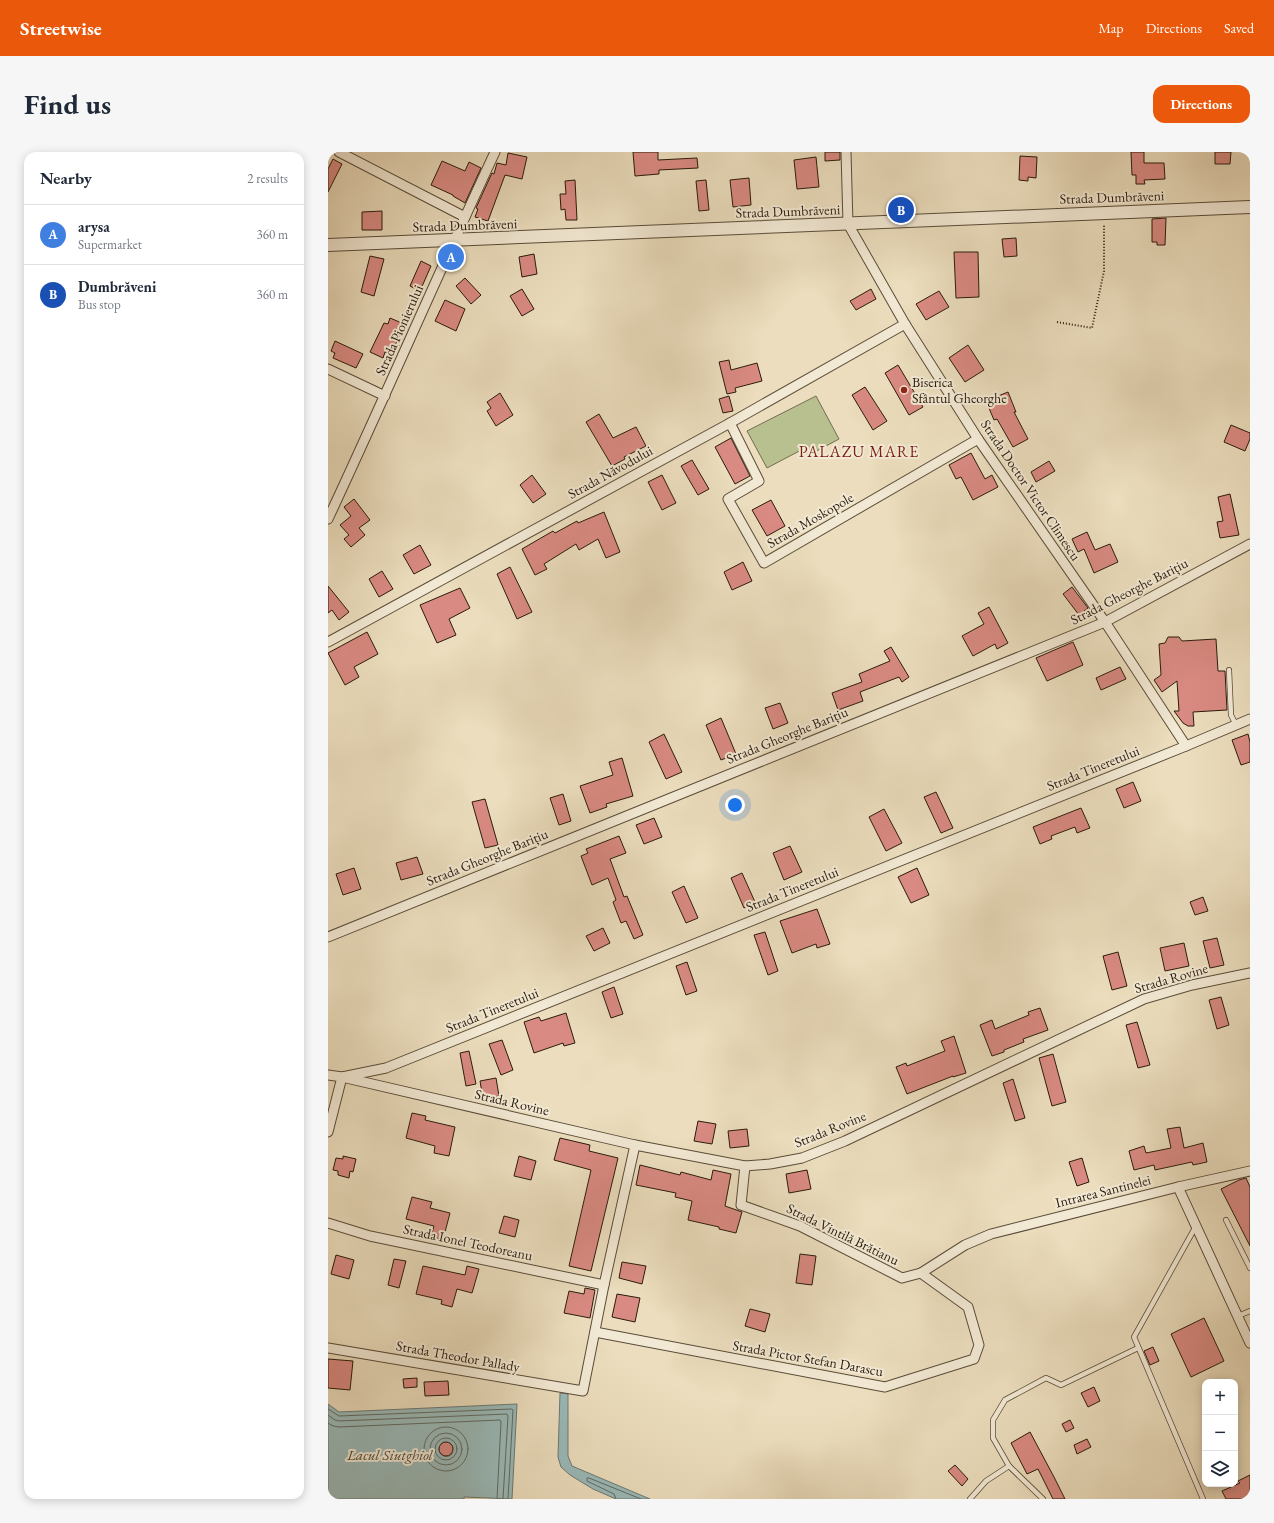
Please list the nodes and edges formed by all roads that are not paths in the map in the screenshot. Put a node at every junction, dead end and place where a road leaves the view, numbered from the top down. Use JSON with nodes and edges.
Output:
{"nodes":[{"id":1,"x":339,"y":152,"type":"edge"},
{"id":2,"x":495,"y":152,"type":"edge"},
{"id":3,"x":846,"y":152,"type":"edge"},
{"id":4,"x":1250,"y":207,"type":"edge"},
{"id":5,"x":465,"y":217,"type":"junction"},
{"id":6,"x":848,"y":224,"type":"junction"},
{"id":7,"x":454,"y":240,"type":"junction"},
{"id":8,"x":328,"y":245,"type":"edge"},
{"id":9,"x":905,"y":324,"type":"junction"},
{"id":10,"x":328,"y":369,"type":"edge"},
{"id":11,"x":385,"y":396,"type":"junction"},
{"id":12,"x":730,"y":423,"type":"junction"},
{"id":13,"x":978,"y":439,"type":"junction"},
{"id":14,"x":328,"y":519,"type":"edge"},
{"id":15,"x":1250,"y":544,"type":"edge"},
{"id":16,"x":1105,"y":622,"type":"junction"},
{"id":17,"x":328,"y":642,"type":"edge"},
{"id":18,"x":1229,"y":670,"type":"dead end"},
{"id":19,"x":1250,"y":719,"type":"edge"},
{"id":20,"x":1236,"y":725,"type":"junction"},
{"id":21,"x":1186,"y":746,"type":"junction"},
{"id":22,"x":328,"y":937,"type":"edge"},
{"id":23,"x":1250,"y":973,"type":"edge"},
{"id":24,"x":328,"y":1075,"type":"edge"},
{"id":25,"x":342,"y":1077,"type":"junction"},
{"id":26,"x":328,"y":1132,"type":"edge"},
{"id":27,"x":635,"y":1145,"type":"junction"},
{"id":28,"x":745,"y":1166,"type":"junction"},
{"id":29,"x":1250,"y":1171,"type":"edge"},
{"id":30,"x":1178,"y":1187,"type":"junction"},
{"id":31,"x":1226,"y":1220,"type":"dead end"},
{"id":32,"x":328,"y":1223,"type":"edge"},
{"id":33,"x":1196,"y":1226,"type":"junction"},
{"id":34,"x":965,"y":1245,"type":"joint"},
{"id":35,"x":1250,"y":1268,"type":"edge"},
{"id":36,"x":921,"y":1273,"type":"junction"},
{"id":37,"x":604,"y":1285,"type":"junction"},
{"id":38,"x":1250,"y":1311,"type":"edge"},
{"id":39,"x":1238,"y":1316,"type":"junction"},
{"id":40,"x":594,"y":1332,"type":"junction"},
{"id":41,"x":1250,"y":1343,"type":"edge"},
{"id":42,"x":328,"y":1348,"type":"edge"},
{"id":43,"x":1138,"y":1348,"type":"junction"},
{"id":44,"x":1009,"y":1466,"type":"junction"},
{"id":45,"x":970,"y":1499,"type":"edge"},
{"id":46,"x":1043,"y":1499,"type":"edge"},
{"id":47,"x":1203,"y":1499,"type":"edge"}],
"edges":[{"from":1,"to":5,"type":"street"},
{"from":2,"to":5,"type":"street","name":"Strada Pionierului"},
{"from":3,"to":6,"type":"street","name":"Strada Doctor Victor Climescu"},
{"from":4,"to":6,"type":"street","name":"Strada Dumbrăveni"},
{"from":5,"to":7,"type":"street","name":"Strada Pionierului"},
{"from":6,"to":7,"type":"street","name":"Strada Dumbrăveni"},
{"from":6,"to":9,"type":"street","name":"Strada Doctor Victor Climescu"},
{"from":7,"to":8,"type":"street","name":"Strada Dumbrăveni"},
{"from":7,"to":11,"type":"street","name":"Strada Pionierului"},
{"from":9,"to":12,"type":"street","name":"Strada Năvodului"},
{"from":9,"to":13,"type":"street","name":"Strada Doctor Victor Climescu"},
{"from":10,"to":11,"type":"street"},
{"from":11,"to":14,"type":"street","name":"Strada Pionierului"},
{"from":12,"to":13,"type":"street","name":"Strada Moskopole"},
{"from":12,"to":17,"type":"street","name":"Strada Năvodului"},
{"from":13,"to":16,"type":"street","name":"Strada Doctor Victor Climescu"},
{"from":15,"to":16,"type":"street","name":"Strada Gheorghe Barițiu"},
{"from":16,"to":21,"type":"street","name":"Strada Doctor Victor Climescu"},
{"from":16,"to":22,"type":"street","name":"Strada Gheorghe Barițiu"},
{"from":18,"to":20,"type":"lane"},
{"from":19,"to":20,"type":"street","name":"Strada Tineretului"},
{"from":20,"to":21,"type":"street","name":"Strada Tineretului"},
{"from":21,"to":25,"type":"street","name":"Strada Tineretului"},
{"from":23,"to":28,"type":"street","name":"Strada Rovine"},
{"from":24,"to":25,"type":"street","name":"Strada Rovine"},
{"from":25,"to":26,"type":"street"},
{"from":25,"to":27,"type":"street","name":"Strada Rovine"},
{"from":27,"to":28,"type":"street","name":"Strada Rovine"},
{"from":27,"to":37,"type":"street"},
{"from":28,"to":36,"type":"street","name":"Strada Vintilă Brătianu"},
{"from":29,"to":30,"type":"street","name":"Intrarea Santinelei"},
{"from":30,"to":33,"type":"street"},
{"from":30,"to":34,"type":"street","name":"Intrarea Santinelei"},
{"from":31,"to":35,"type":"lane"},
{"from":32,"to":37,"type":"street","name":"Strada Ionel Teodoreanu"},
{"from":33,"to":39,"type":"street"},
{"from":33,"to":43,"type":"lane"},
{"from":34,"to":36,"type":"street","name":"Strada Vintilă Brătianu"},
{"from":36,"to":40,"type":"street","name":"Strada Pictor Stefan Darascu"},
{"from":37,"to":40,"type":"street"},
{"from":38,"to":39,"type":"lane"},
{"from":39,"to":41,"type":"street"},
{"from":40,"to":42,"type":"street","name":"Strada Theodor Pallady"},
{"from":43,"to":44,"type":"lane"},
{"from":43,"to":47,"type":"lane"},
{"from":44,"to":45,"type":"lane"},
{"from":44,"to":46,"type":"lane"}]}
